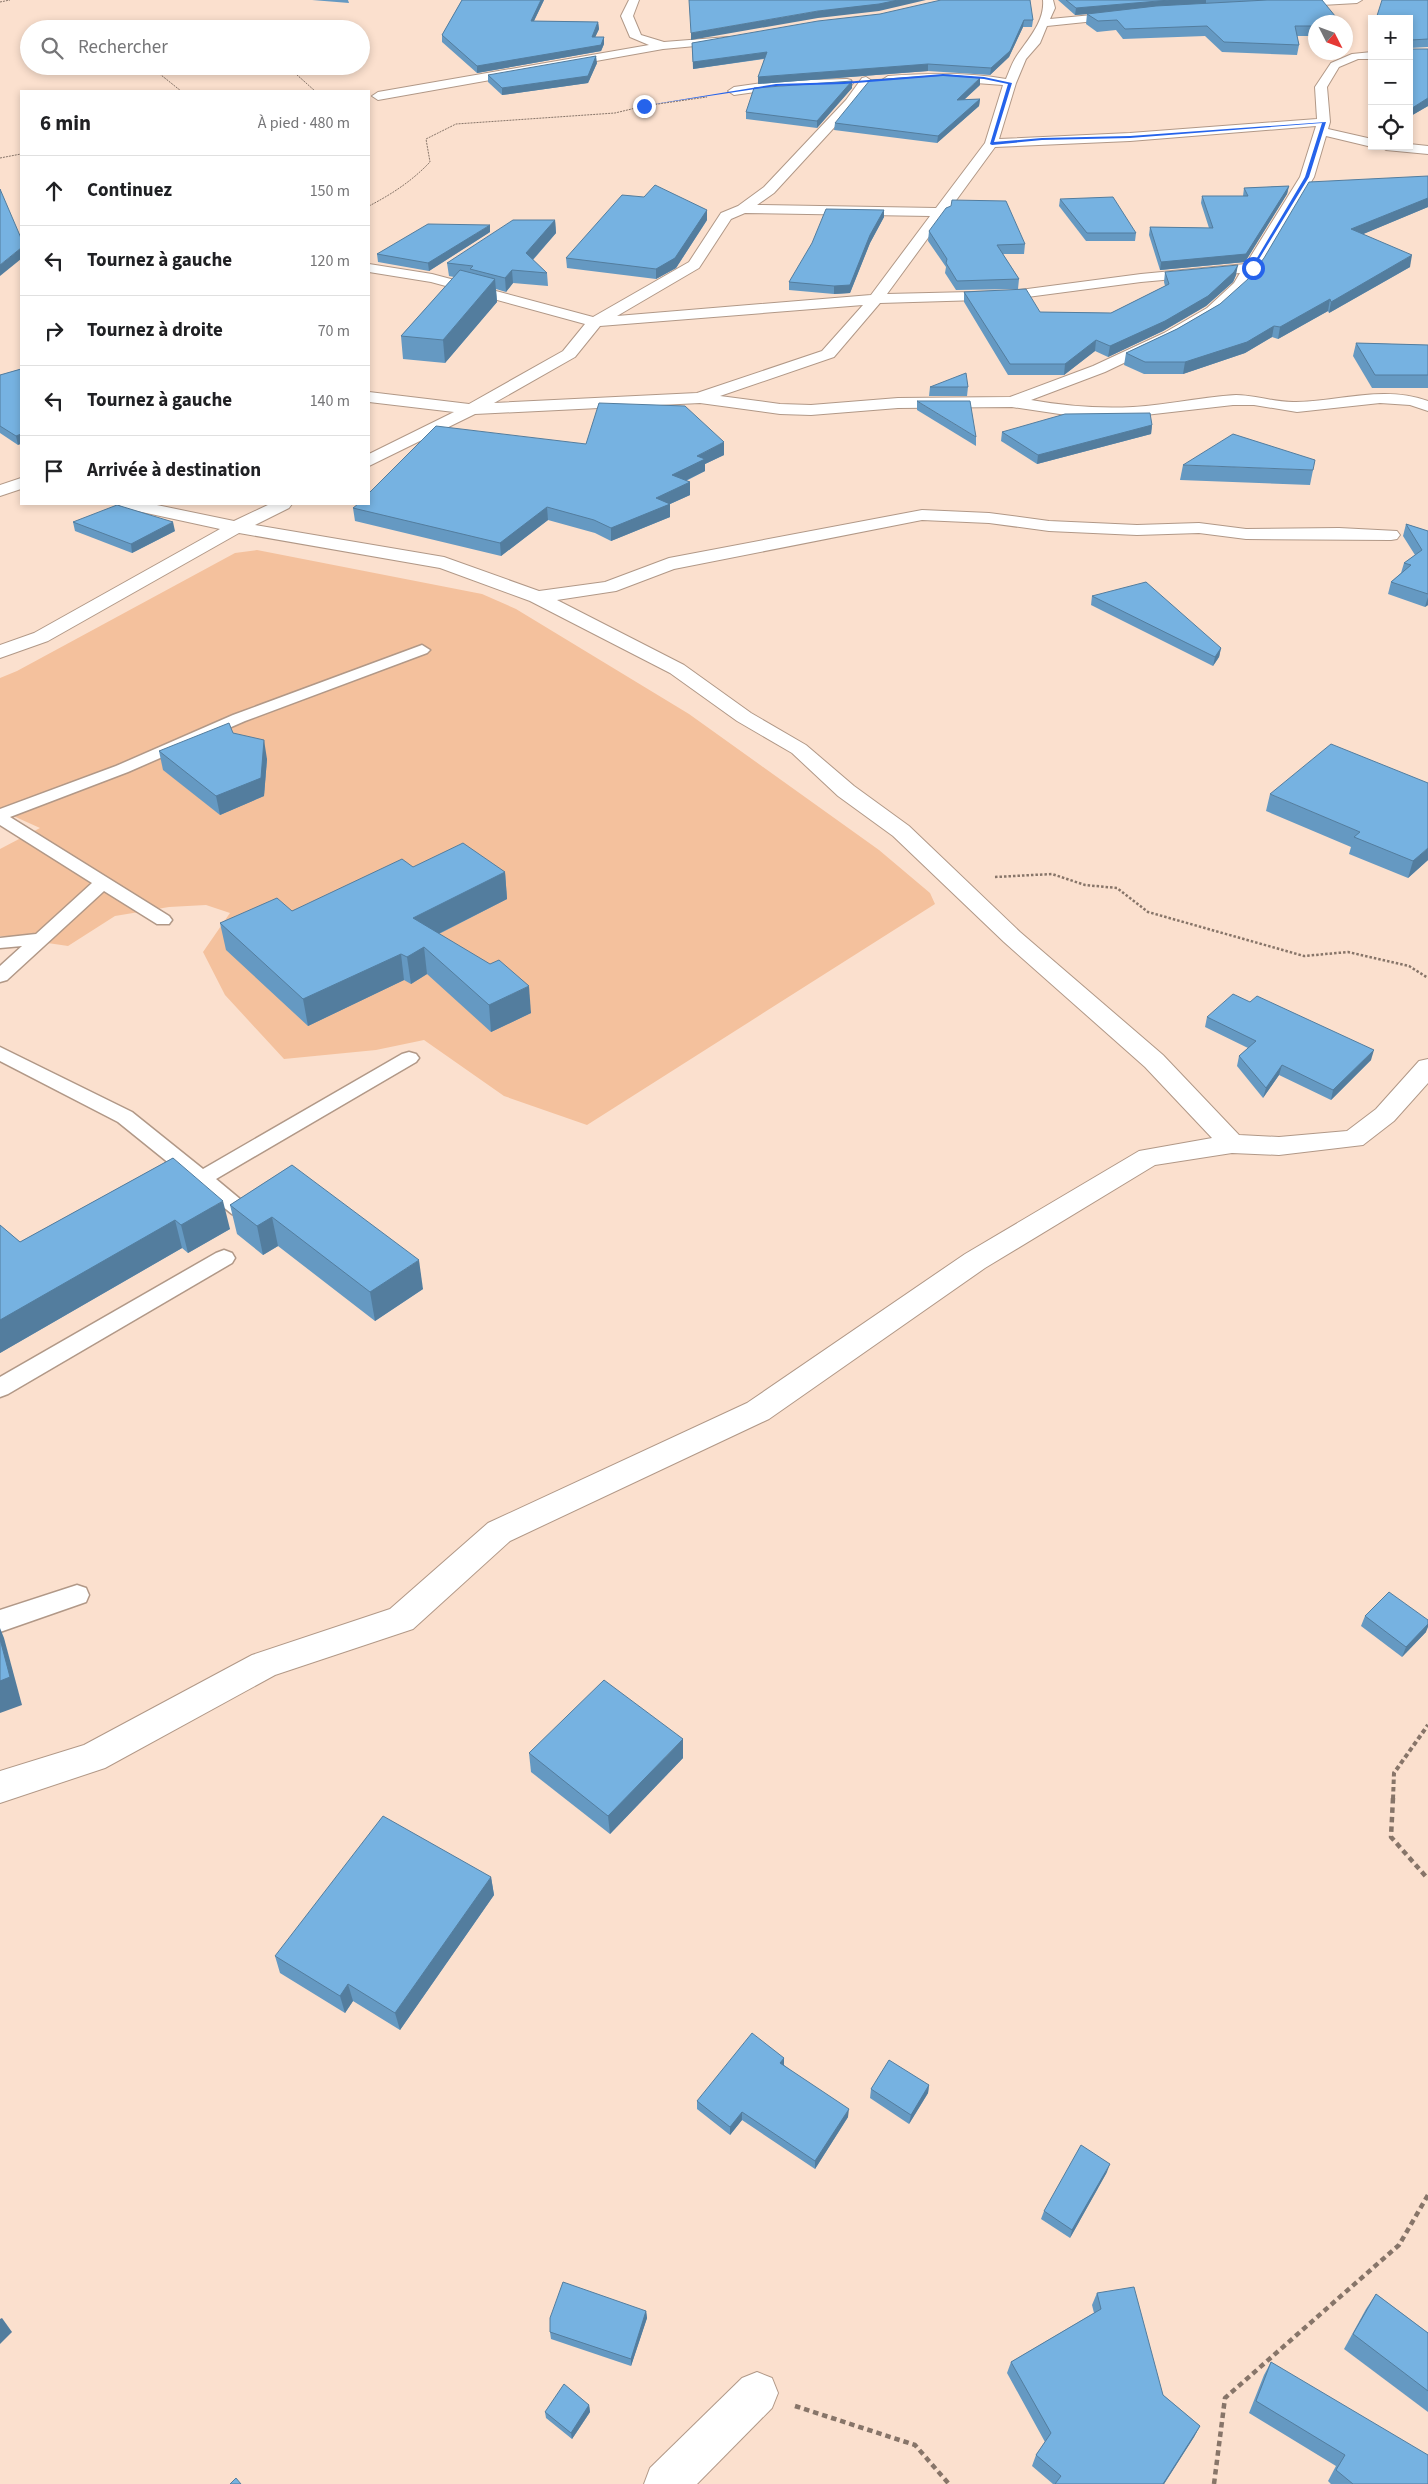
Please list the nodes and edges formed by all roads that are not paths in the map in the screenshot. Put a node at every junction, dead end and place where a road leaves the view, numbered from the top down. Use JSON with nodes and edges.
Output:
{"nodes":[{"id":1,"x":634,"y":0,"type":"edge"},
{"id":2,"x":1048,"y":0,"type":"edge"},
{"id":3,"x":1357,"y":0,"type":"edge"},
{"id":4,"x":1273,"y":5,"type":"edge"},
{"id":5,"x":1136,"y":14,"type":"edge"},
{"id":6,"x":1043,"y":22,"type":"junction"},
{"id":7,"x":737,"y":39,"type":"edge"},
{"id":8,"x":663,"y":46,"type":"junction"},
{"id":9,"x":1368,"y":55,"type":"edge"},
{"id":10,"x":866,"y":81,"type":"junction"},
{"id":11,"x":1010,"y":83,"type":"junction"},
{"id":12,"x":734,"y":91,"type":"road end"},
{"id":13,"x":378,"y":96,"type":"dead end"},
{"id":14,"x":1323,"y":126,"type":"junction"},
{"id":15,"x":1368,"y":142,"type":"edge"},
{"id":16,"x":992,"y":144,"type":"junction"},
{"id":17,"x":1413,"y":149,"type":"edge"},
{"id":18,"x":1428,"y":150,"type":"edge"},
{"id":19,"x":743,"y":209,"type":"junction"},
{"id":20,"x":943,"y":212,"type":"junction"},
{"id":21,"x":448,"y":266,"type":"dead end"},
{"id":22,"x":370,"y":268,"type":"edge"},
{"id":23,"x":1253,"y":268,"type":"junction"},
{"id":24,"x":432,"y":278,"type":"junction"},
{"id":25,"x":876,"y":299,"type":"junction"},
{"id":26,"x":594,"y":322,"type":"junction"},
{"id":27,"x":370,"y":397,"type":"edge"},
{"id":28,"x":699,"y":398,"type":"junction"},
{"id":29,"x":1012,"y":402,"type":"junction"},
{"id":30,"x":1428,"y":406,"type":"edge"},
{"id":31,"x":472,"y":409,"type":"junction"},
{"id":32,"x":370,"y":460,"type":"edge"},
{"id":33,"x":20,"y":483,"type":"edge"},
{"id":34,"x":0,"y":491,"type":"edge"},
{"id":35,"x":133,"y":505,"type":"edge"},
{"id":36,"x":281,"y":505,"type":"edge"},
{"id":37,"x":236,"y":527,"type":"junction"},
{"id":38,"x":1391,"y":536,"type":"dead end"},
{"id":39,"x":537,"y":597,"type":"junction"},
{"id":40,"x":422,"y":650,"type":"dead end"},
{"id":41,"x":0,"y":652,"type":"edge"},
{"id":42,"x":0,"y":817,"type":"edge"},
{"id":43,"x":103,"y":883,"type":"junction"},
{"id":44,"x":163,"y":920,"type":"dead end"},
{"id":45,"x":41,"y":939,"type":"junction"},
{"id":46,"x":0,"y":943,"type":"edge"},
{"id":47,"x":0,"y":976,"type":"edge"},
{"id":48,"x":0,"y":1054,"type":"edge"},
{"id":49,"x":409,"y":1058,"type":"dead end"},
{"id":50,"x":1428,"y":1067,"type":"edge"},
{"id":51,"x":1232,"y":1144,"type":"junction"},
{"id":52,"x":202,"y":1179,"type":"junction"},
{"id":53,"x":239,"y":1208,"type":"edge"},
{"id":54,"x":224,"y":1258,"type":"dead end"},
{"id":55,"x":0,"y":1388,"type":"edge"},
{"id":56,"x":77,"y":1595,"type":"dead end"},
{"id":57,"x":0,"y":1622,"type":"edge"},
{"id":58,"x":0,"y":1787,"type":"edge"},
{"id":59,"x":757,"y":2394,"type":"road end"},
{"id":60,"x":666,"y":2484,"type":"edge"}],
"edges":[{"from":1,"to":8,"type":"street"},
{"from":2,"to":6,"type":"street"},
{"from":3,"to":4,"type":"street"},
{"from":5,"to":6,"type":"street"},
{"from":6,"to":11,"type":"street"},
{"from":7,"to":8,"type":"street"},
{"from":8,"to":13,"type":"street"},
{"from":9,"to":14,"type":"street"},
{"from":10,"to":11,"type":"street"},
{"from":10,"to":12,"type":"street"},
{"from":10,"to":19,"type":"street"},
{"from":11,"to":16,"type":"street"},
{"from":14,"to":15,"type":"street"},
{"from":14,"to":16,"type":"street"},
{"from":14,"to":23,"type":"street"},
{"from":16,"to":20,"type":"street"},
{"from":17,"to":18,"type":"street"},
{"from":19,"to":20,"type":"street"},
{"from":19,"to":26,"type":"street"},
{"from":20,"to":25,"type":"street"},
{"from":21,"to":24,"type":"street"},
{"from":22,"to":24,"type":"street"},
{"from":23,"to":25,"type":"street"},
{"from":23,"to":29,"type":"street"},
{"from":24,"to":26,"type":"street"},
{"from":25,"to":26,"type":"street"},
{"from":25,"to":28,"type":"street"},
{"from":26,"to":31,"type":"street"},
{"from":27,"to":31,"type":"street"},
{"from":28,"to":29,"type":"street"},
{"from":28,"to":31,"type":"street"},
{"from":29,"to":30,"type":"street"},
{"from":31,"to":32,"type":"street"},
{"from":33,"to":34,"type":"street"},
{"from":35,"to":37,"type":"street"},
{"from":36,"to":37,"type":"street"},
{"from":37,"to":39,"type":"street"},
{"from":37,"to":41,"type":"street"},
{"from":38,"to":39,"type":"street"},
{"from":39,"to":51,"type":"street"},
{"from":40,"to":42,"type":"lane"},
{"from":42,"to":43,"type":"lane"},
{"from":43,"to":44,"type":"lane"},
{"from":43,"to":45,"type":"lane"},
{"from":45,"to":46,"type":"lane"},
{"from":45,"to":47,"type":"lane"},
{"from":48,"to":52,"type":"lane"},
{"from":49,"to":52,"type":"lane"},
{"from":50,"to":51,"type":"street"},
{"from":51,"to":58,"type":"street"},
{"from":52,"to":53,"type":"lane"},
{"from":54,"to":55,"type":"lane"},
{"from":56,"to":57,"type":"lane"},
{"from":59,"to":60,"type":"street"}]}
